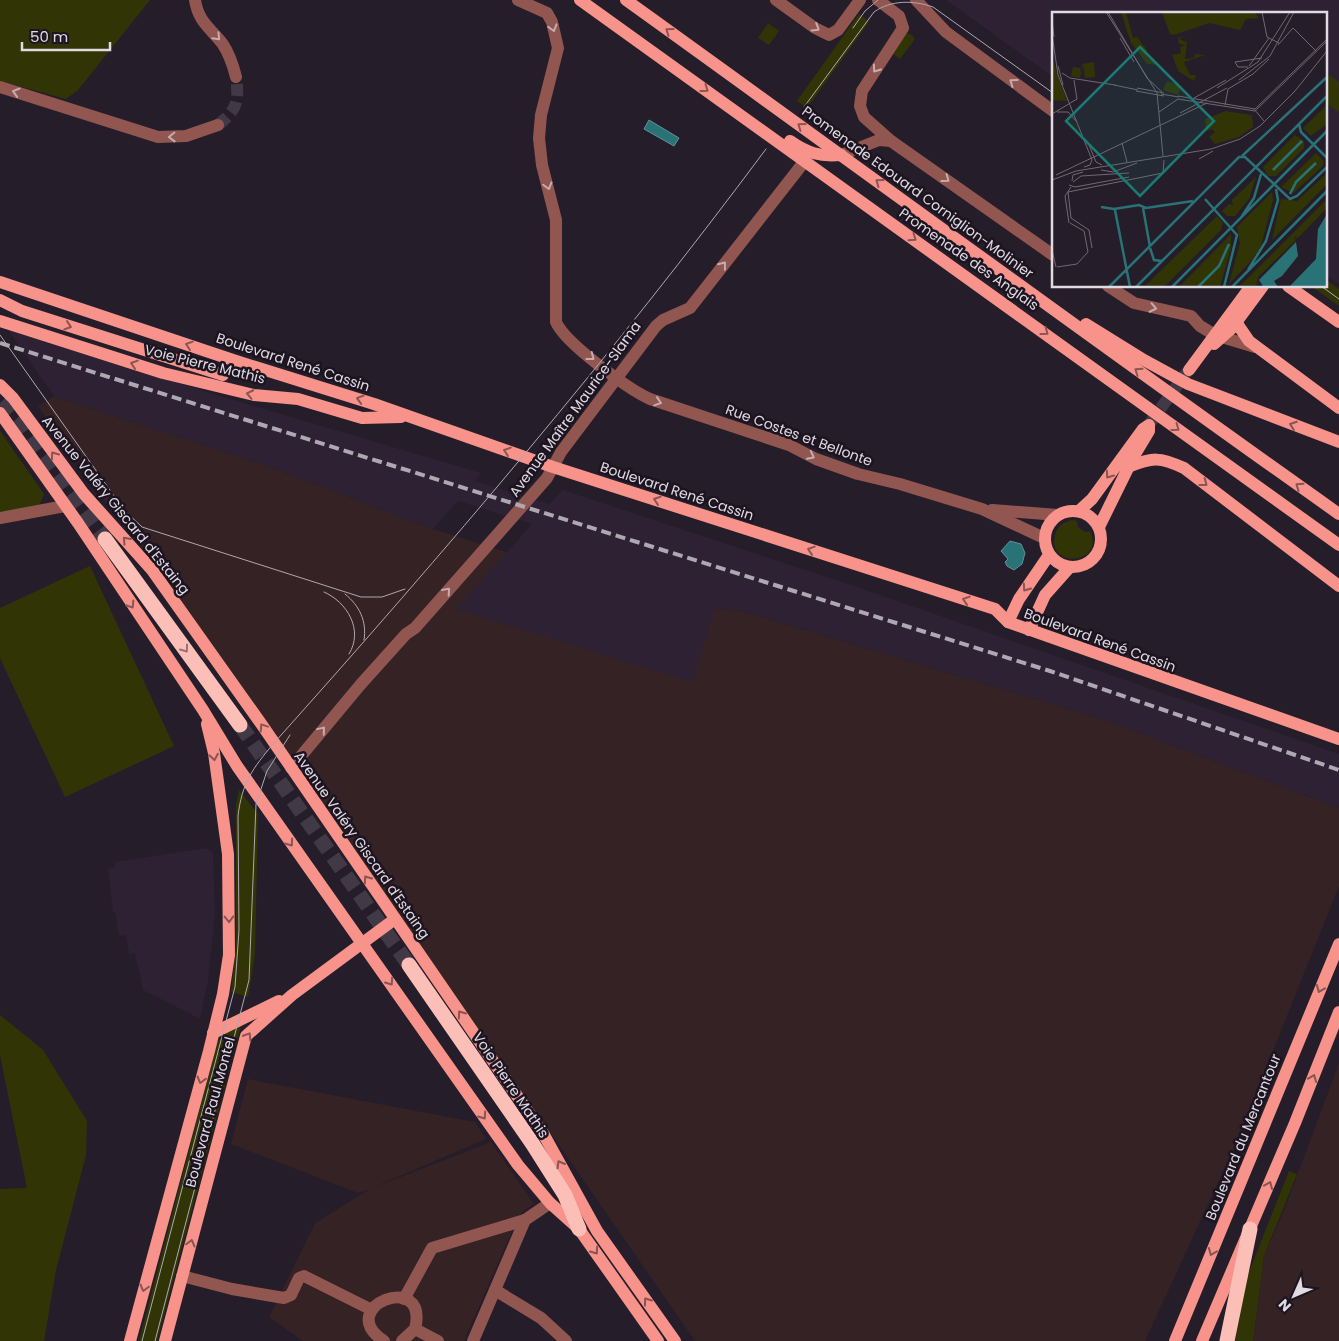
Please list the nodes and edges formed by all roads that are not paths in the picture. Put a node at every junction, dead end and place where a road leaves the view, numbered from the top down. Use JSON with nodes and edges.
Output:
{"nodes":[{"id":1,"x":195,"y":0,"type":"edge"},
{"id":2,"x":518,"y":0,"type":"edge"},
{"id":3,"x":580,"y":0,"type":"edge"},
{"id":4,"x":626,"y":0,"type":"edge"},
{"id":5,"x":776,"y":0,"type":"edge"},
{"id":6,"x":860,"y":0,"type":"edge"},
{"id":7,"x":878,"y":0,"type":"edge"},
{"id":8,"x":916,"y":0,"type":"edge"},
{"id":9,"x":236,"y":76,"type":"tunnel mouth"},
{"id":10,"x":0,"y":87,"type":"edge"},
{"id":11,"x":1052,"y":109,"type":"edge"},
{"id":12,"x":740,"y":115,"type":"junction"},
{"id":13,"x":218,"y":125,"type":"tunnel mouth"},
{"id":14,"x":892,"y":140,"type":"junction"},
{"id":15,"x":841,"y":155,"type":"junction"},
{"id":16,"x":797,"y":172,"type":"junction"},
{"id":17,"x":1052,"y":254,"type":"edge"},
{"id":18,"x":0,"y":282,"type":"edge"},
{"id":19,"x":1250,"y":288,"type":"edge"},
{"id":20,"x":1262,"y":288,"type":"edge"},
{"id":21,"x":1291,"y":288,"type":"edge"},
{"id":22,"x":1113,"y":290,"type":"edge"},
{"id":23,"x":0,"y":300,"type":"edge"},
{"id":24,"x":1046,"y":303,"type":"junction"},
{"id":25,"x":1236,"y":307,"type":"junction"},
{"id":26,"x":0,"y":321,"type":"edge"},
{"id":27,"x":1237,"y":322,"type":"junction"},
{"id":28,"x":1339,"y":322,"type":"edge"},
{"id":29,"x":1200,"y":326,"type":"junction"},
{"id":30,"x":1219,"y":336,"type":"junction"},
{"id":31,"x":1255,"y":347,"type":"junction"},
{"id":32,"x":1203,"y":351,"type":"junction"},
{"id":33,"x":1189,"y":370,"type":"tunnel mouth"},
{"id":34,"x":223,"y":375,"type":"dead end"},
{"id":35,"x":616,"y":377,"type":"junction"},
{"id":36,"x":0,"y":385,"type":"edge"},
{"id":37,"x":1339,"y":408,"type":"edge"},
{"id":38,"x":0,"y":413,"type":"edge"},
{"id":39,"x":406,"y":417,"type":"junction"},
{"id":40,"x":1339,"y":442,"type":"edge"},
{"id":41,"x":553,"y":467,"type":"junction"},
{"id":42,"x":1128,"y":467,"type":"junction"},
{"id":43,"x":84,"y":494,"type":"junction"},
{"id":44,"x":65,"y":506,"type":"junction"},
{"id":45,"x":982,"y":509,"type":"junction"},
{"id":46,"x":1079,"y":511,"type":"junction"},
{"id":47,"x":1339,"y":514,"type":"edge"},
{"id":48,"x":1058,"y":515,"type":"junction"},
{"id":49,"x":0,"y":518,"type":"edge"},
{"id":50,"x":1099,"y":527,"type":"junction"},
{"id":51,"x":1314,"y":527,"type":"junction"},
{"id":52,"x":1044,"y":538,"type":"junction"},
{"id":53,"x":104,"y":539,"type":"tunnel mouth"},
{"id":54,"x":1339,"y":545,"type":"edge"},
{"id":55,"x":1339,"y":553,"type":"edge"},
{"id":56,"x":1049,"y":555,"type":"junction"},
{"id":57,"x":1069,"y":568,"type":"junction"},
{"id":58,"x":1339,"y":586,"type":"edge"},
{"id":59,"x":1008,"y":622,"type":"junction"},
{"id":60,"x":1029,"y":630,"type":"junction"},
{"id":61,"x":203,"y":710,"type":"junction"},
{"id":62,"x":240,"y":725,"type":"tunnel mouth"},
{"id":63,"x":1339,"y":739,"type":"edge"},
{"id":64,"x":291,"y":768,"type":"junction"},
{"id":65,"x":394,"y":919,"type":"junction"},
{"id":66,"x":362,"y":943,"type":"junction"},
{"id":67,"x":1339,"y":944,"type":"edge"},
{"id":68,"x":408,"y":965,"type":"tunnel mouth"},
{"id":69,"x":292,"y":995,"type":"junction"},
{"id":70,"x":1339,"y":1012,"type":"edge"},
{"id":71,"x":213,"y":1033,"type":"junction"},
{"id":72,"x":550,"y":1202,"type":"junction"},
{"id":73,"x":525,"y":1220,"type":"junction"},
{"id":74,"x":579,"y":1229,"type":"junction"},
{"id":75,"x":1250,"y":1230,"type":"junction"},
{"id":76,"x":182,"y":1276,"type":"junction"},
{"id":77,"x":495,"y":1290,"type":"junction"},
{"id":78,"x":404,"y":1299,"type":"junction"},
{"id":79,"x":372,"y":1310,"type":"junction"},
{"id":80,"x":415,"y":1329,"type":"junction"},
{"id":81,"x":130,"y":1341,"type":"edge"},
{"id":82,"x":165,"y":1341,"type":"edge"},
{"id":83,"x":384,"y":1341,"type":"edge"},
{"id":84,"x":402,"y":1341,"type":"edge"},
{"id":85,"x":438,"y":1341,"type":"edge"},
{"id":86,"x":473,"y":1341,"type":"edge"},
{"id":87,"x":566,"y":1341,"type":"edge"},
{"id":88,"x":658,"y":1341,"type":"edge"},
{"id":89,"x":675,"y":1341,"type":"edge"},
{"id":90,"x":1175,"y":1341,"type":"edge"},
{"id":91,"x":1202,"y":1341,"type":"edge"},
{"id":92,"x":1227,"y":1341,"type":"edge"}],
"edges":[{"from":1,"to":9,"type":"street","one_way":true},
{"from":2,"to":35,"type":"street","name":"Rue Costes et Bellonte","one_way":true},
{"from":3,"to":12,"type":"main road","name":"Promenade des Anglais","one_way":true},
{"from":15,"to":4,"type":"main road","name":"Promenade Edouard Corniglion-Molinier","one_way":true},
{"from":5,"to":6,"type":"street","one_way":true},
{"from":7,"to":14,"type":"street","one_way":true},
{"from":11,"to":8,"type":"street","one_way":true},
{"from":13,"to":10,"type":"street","one_way":true},
{"from":12,"to":15,"type":"main road"},
{"from":12,"to":16,"type":"main road","name":"Promenade des Anglais"},
{"from":14,"to":15,"type":"street"},
{"from":14,"to":17,"type":"street","one_way":true},
{"from":24,"to":15,"type":"main road","name":"Promenade Edouard Corniglion-Molinier","one_way":true},
{"from":35,"to":16,"type":"street","name":"Avenue Maître Maurice-Slama","one_way":true},
{"from":16,"to":51,"type":"main road","name":"Promenade des Anglais","one_way":true},
{"from":39,"to":18,"type":"main road","name":"Boulevard René Cassin","one_way":true},
{"from":19,"to":25,"type":"main road"},
{"from":20,"to":27,"type":"main road"},
{"from":21,"to":28,"type":"main road"},
{"from":22,"to":29,"type":"street","one_way":true},
{"from":23,"to":34,"type":"main road","one_way":true},
{"from":40,"to":24,"type":"main road","one_way":true},
{"from":47,"to":24,"type":"main road","name":"Promenade Edouard Corniglion-Molinier","one_way":true},
{"from":25,"to":27,"type":"main road"},
{"from":25,"to":30,"type":"main road"},
{"from":39,"to":26,"type":"main road","name":"Voie Pierre Mathis","one_way":true},
{"from":27,"to":30,"type":"main road"},
{"from":27,"to":31,"type":"main road"},
{"from":29,"to":30,"type":"street"},
{"from":29,"to":32,"type":"street"},
{"from":30,"to":31,"type":"street"},
{"from":30,"to":32,"type":"main road"},
{"from":31,"to":37,"type":"main road"},
{"from":32,"to":33,"type":"main road"},
{"from":35,"to":41,"type":"street","name":"Avenue Maître Maurice-Slama"},
{"from":35,"to":45,"type":"street","name":"Rue Costes et Bellonte","one_way":true},
{"from":43,"to":36,"type":"main road","name":"Avenue Valéry Giscard d'Estaing","one_way":true},
{"from":38,"to":44,"type":"main road"},
{"from":41,"to":39,"type":"main road","name":"Boulevard René Cassin","one_way":true},
{"from":59,"to":41,"type":"main road","name":"Boulevard René Cassin","one_way":true},
{"from":64,"to":41,"type":"street","name":"Avenue Maître Maurice-Slama","one_way":true},
{"from":42,"to":46,"type":"main road","one_way":true},
{"from":42,"to":50,"type":"main road"},
{"from":42,"to":58,"type":"main road","one_way":true},
{"from":43,"to":44,"type":"main road"},
{"from":64,"to":43,"type":"main road","name":"Avenue Valéry Giscard d'Estaing","one_way":true},
{"from":44,"to":49,"type":"street"},
{"from":44,"to":61,"type":"main road","one_way":true},
{"from":45,"to":48,"type":"street","name":"Rue Costes et Bellonte"},
{"from":45,"to":52,"type":"street","name":"Rue Costes et Bellonte"},
{"from":46,"to":48,"type":"main road"},
{"from":46,"to":50,"type":"main road"},
{"from":48,"to":52,"type":"main road"},
{"from":50,"to":57,"type":"main road"},
{"from":51,"to":54,"type":"main road","name":"Promenade des Anglais"},
{"from":51,"to":55,"type":"main road"},
{"from":52,"to":56,"type":"main road"},
{"from":53,"to":62,"type":"highway","one_way":true},
{"from":56,"to":57,"type":"main road"},
{"from":56,"to":59,"type":"main road","one_way":true},
{"from":57,"to":60,"type":"main road"},
{"from":59,"to":60,"type":"main road","name":"Boulevard René Cassin"},
{"from":60,"to":63,"type":"main road","name":"Boulevard René Cassin"},
{"from":61,"to":66,"type":"main road","one_way":true},
{"from":61,"to":71,"type":"main road","name":"Boulevard Paul Montel","one_way":true},
{"from":65,"to":64,"type":"main road","name":"Avenue Valéry Giscard d'Estaing","one_way":true},
{"from":65,"to":66,"type":"main road"},
{"from":89,"to":65,"type":"main road","name":"Avenue Valéry Giscard d'Estaing","one_way":true},
{"from":66,"to":69,"type":"main road"},
{"from":66,"to":72,"type":"main road","one_way":true},
{"from":67,"to":90,"type":"main road","name":"Boulevard du Mercantour","one_way":true},
{"from":68,"to":74,"type":"highway","name":"Voie Pierre Mathis"},
{"from":69,"to":71,"type":"main road","name":"Boulevard Paul Montel"},
{"from":76,"to":69,"type":"main road","name":"Boulevard Paul Montel","one_way":true},
{"from":75,"to":70,"type":"main road","one_way":true},
{"from":71,"to":81,"type":"main road","name":"Boulevard Paul Montel","one_way":true},
{"from":72,"to":73,"type":"street"},
{"from":72,"to":74,"type":"main road"},
{"from":73,"to":77,"type":"street"},
{"from":73,"to":78,"type":"street"},
{"from":74,"to":88,"type":"main road","one_way":true},
{"from":75,"to":91,"type":"main road"},
{"from":75,"to":92,"type":"highway"},
{"from":76,"to":79,"type":"street"},
{"from":76,"to":82,"type":"main road","name":"Boulevard Paul Montel"},
{"from":77,"to":86,"type":"street"},
{"from":77,"to":87,"type":"street"},
{"from":78,"to":79,"type":"street"},
{"from":78,"to":80,"type":"street"},
{"from":79,"to":83,"type":"street"},
{"from":80,"to":84,"type":"street"},
{"from":80,"to":85,"type":"street"}]}
